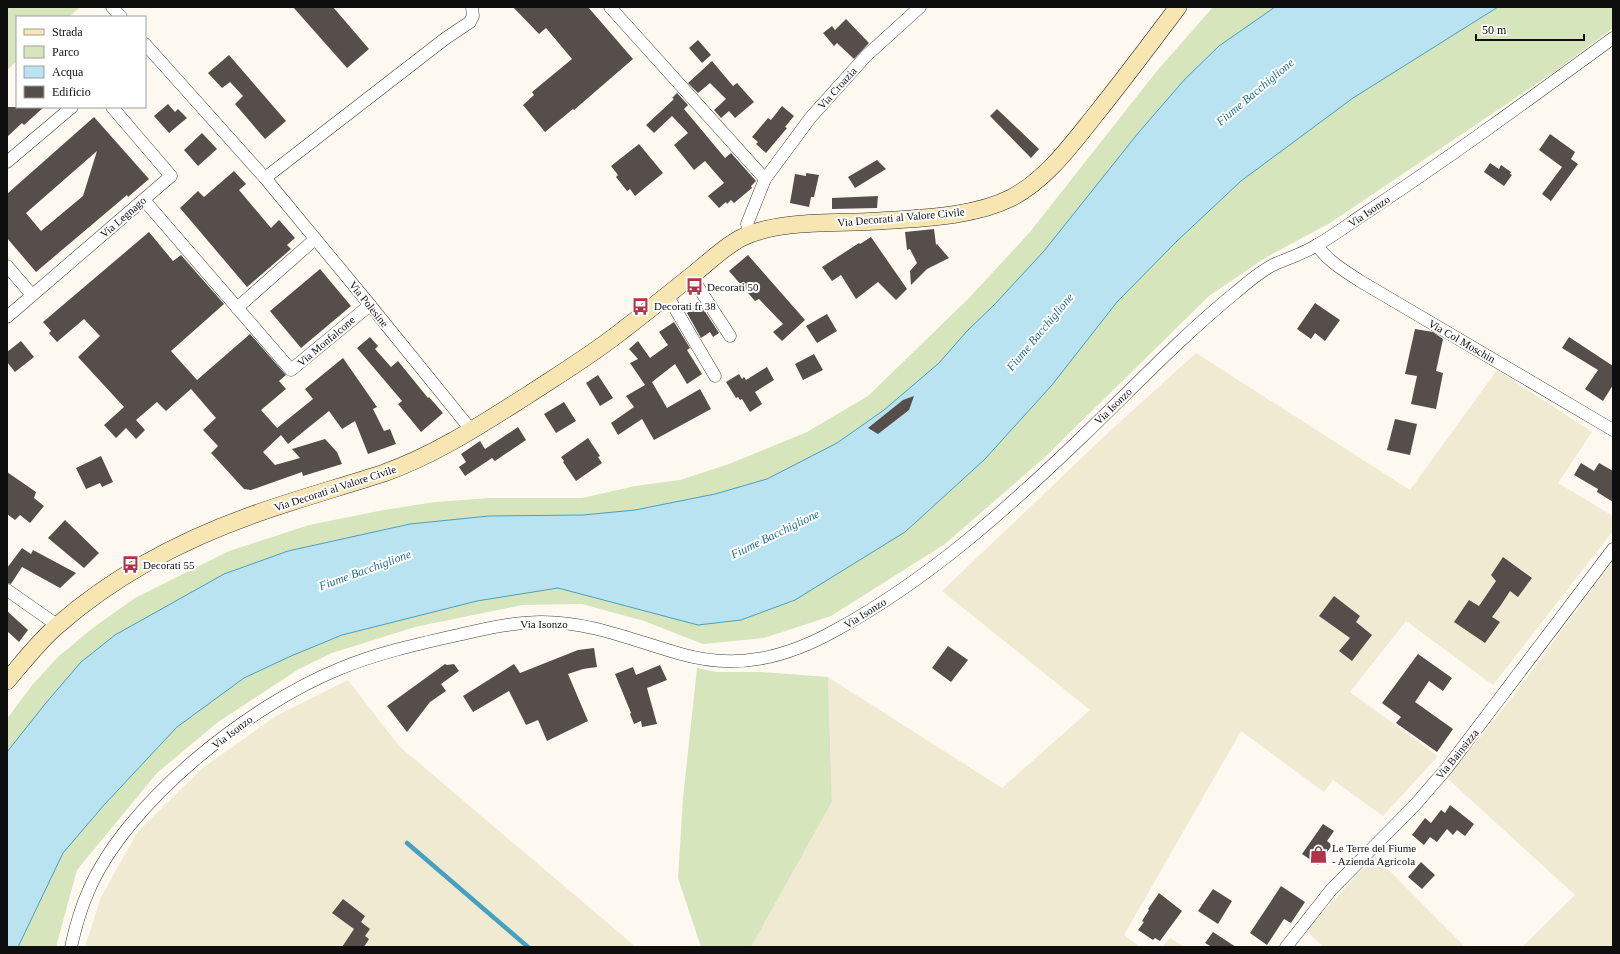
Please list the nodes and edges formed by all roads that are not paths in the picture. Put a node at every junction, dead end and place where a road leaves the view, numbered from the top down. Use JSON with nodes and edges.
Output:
{"nodes":[{"id":1,"x":112,"y":7,"type":"edge"},
{"id":2,"x":472,"y":7,"type":"edge"},
{"id":3,"x":610,"y":7,"type":"edge"},
{"id":4,"x":920,"y":7,"type":"edge"},
{"id":5,"x":1178,"y":7,"type":"edge"},
{"id":6,"x":120,"y":16,"type":"edge"},
{"id":7,"x":1613,"y":38,"type":"edge"},
{"id":8,"x":146,"y":45,"type":"edge"},
{"id":9,"x":71,"y":108,"type":"edge"},
{"id":10,"x":113,"y":108,"type":"edge"},
{"id":11,"x":7,"y":162,"type":"edge"},
{"id":12,"x":265,"y":178,"type":"junction"},
{"id":13,"x":765,"y":179,"type":"junction"},
{"id":14,"x":144,"y":200,"type":"junction"},
{"id":15,"x":750,"y":234,"type":"junction"},
{"id":16,"x":315,"y":239,"type":"junction"},
{"id":17,"x":1318,"y":245,"type":"junction"},
{"id":18,"x":7,"y":266,"type":"edge"},
{"id":19,"x":692,"y":276,"type":"junction"},
{"id":20,"x":32,"y":295,"type":"junction"},
{"id":21,"x":667,"y":295,"type":"junction"},
{"id":22,"x":370,"y":305,"type":"junction"},
{"id":23,"x":237,"y":308,"type":"junction"},
{"id":24,"x":7,"y":317,"type":"edge"},
{"id":25,"x":730,"y":336,"type":"dead end"},
{"id":26,"x":715,"y":376,"type":"dead end"},
{"id":27,"x":1613,"y":430,"type":"edge"},
{"id":28,"x":472,"y":431,"type":"junction"},
{"id":29,"x":1613,"y":550,"type":"edge"},
{"id":30,"x":7,"y":590,"type":"edge"},
{"id":31,"x":57,"y":625,"type":"junction"},
{"id":32,"x":7,"y":681,"type":"edge"},
{"id":33,"x":71,"y":947,"type":"edge"},
{"id":34,"x":1286,"y":947,"type":"edge"}],
"edges":[{"from":1,"to":6,"type":"street"},
{"from":2,"to":12,"type":"street"},
{"from":3,"to":13,"type":"street"},
{"from":4,"to":13,"type":"street","name":"Via Croazia"},
{"from":5,"to":15,"type":"street","name":"Via Decorati al Valore Civile"},
{"from":7,"to":17,"type":"street","name":"Via Isonzo"},
{"from":8,"to":12,"type":"street","name":"Via Polesine"},
{"from":9,"to":11,"type":"street"},
{"from":10,"to":14,"type":"street","name":"Via Legnago"},
{"from":12,"to":16,"type":"street","name":"Via Polesine"},
{"from":13,"to":15,"type":"street","name":"Via Croazia"},
{"from":14,"to":20,"type":"street","name":"Via Legnago"},
{"from":14,"to":23,"type":"street","name":"Via Monfalcone"},
{"from":15,"to":19,"type":"street","name":"Via Decorati al Valore Civile"},
{"from":16,"to":22,"type":"street","name":"Via Polesine"},
{"from":16,"to":23,"type":"street"},
{"from":17,"to":27,"type":"street","name":"Via Col Moschin"},
{"from":17,"to":33,"type":"street","name":"Via Isonzo"},
{"from":18,"to":20,"type":"street"},
{"from":19,"to":21,"type":"street","name":"Via Decorati al Valore Civile"},
{"from":19,"to":25,"type":"street"},
{"from":20,"to":24,"type":"street","name":"Via Legnago"},
{"from":21,"to":26,"type":"street"},
{"from":21,"to":28,"type":"street","name":"Via Decorati al Valore Civile"},
{"from":22,"to":23,"type":"street","name":"Via Monfalcone"},
{"from":22,"to":28,"type":"street","name":"Via Polesine"},
{"from":28,"to":31,"type":"street","name":"Via Decorati al Valore Civile"},
{"from":29,"to":34,"type":"street","name":"Via Bainsizza"},
{"from":30,"to":31,"type":"street"},
{"from":31,"to":32,"type":"street","name":"Via Decorati al Valore Civile"}]}
